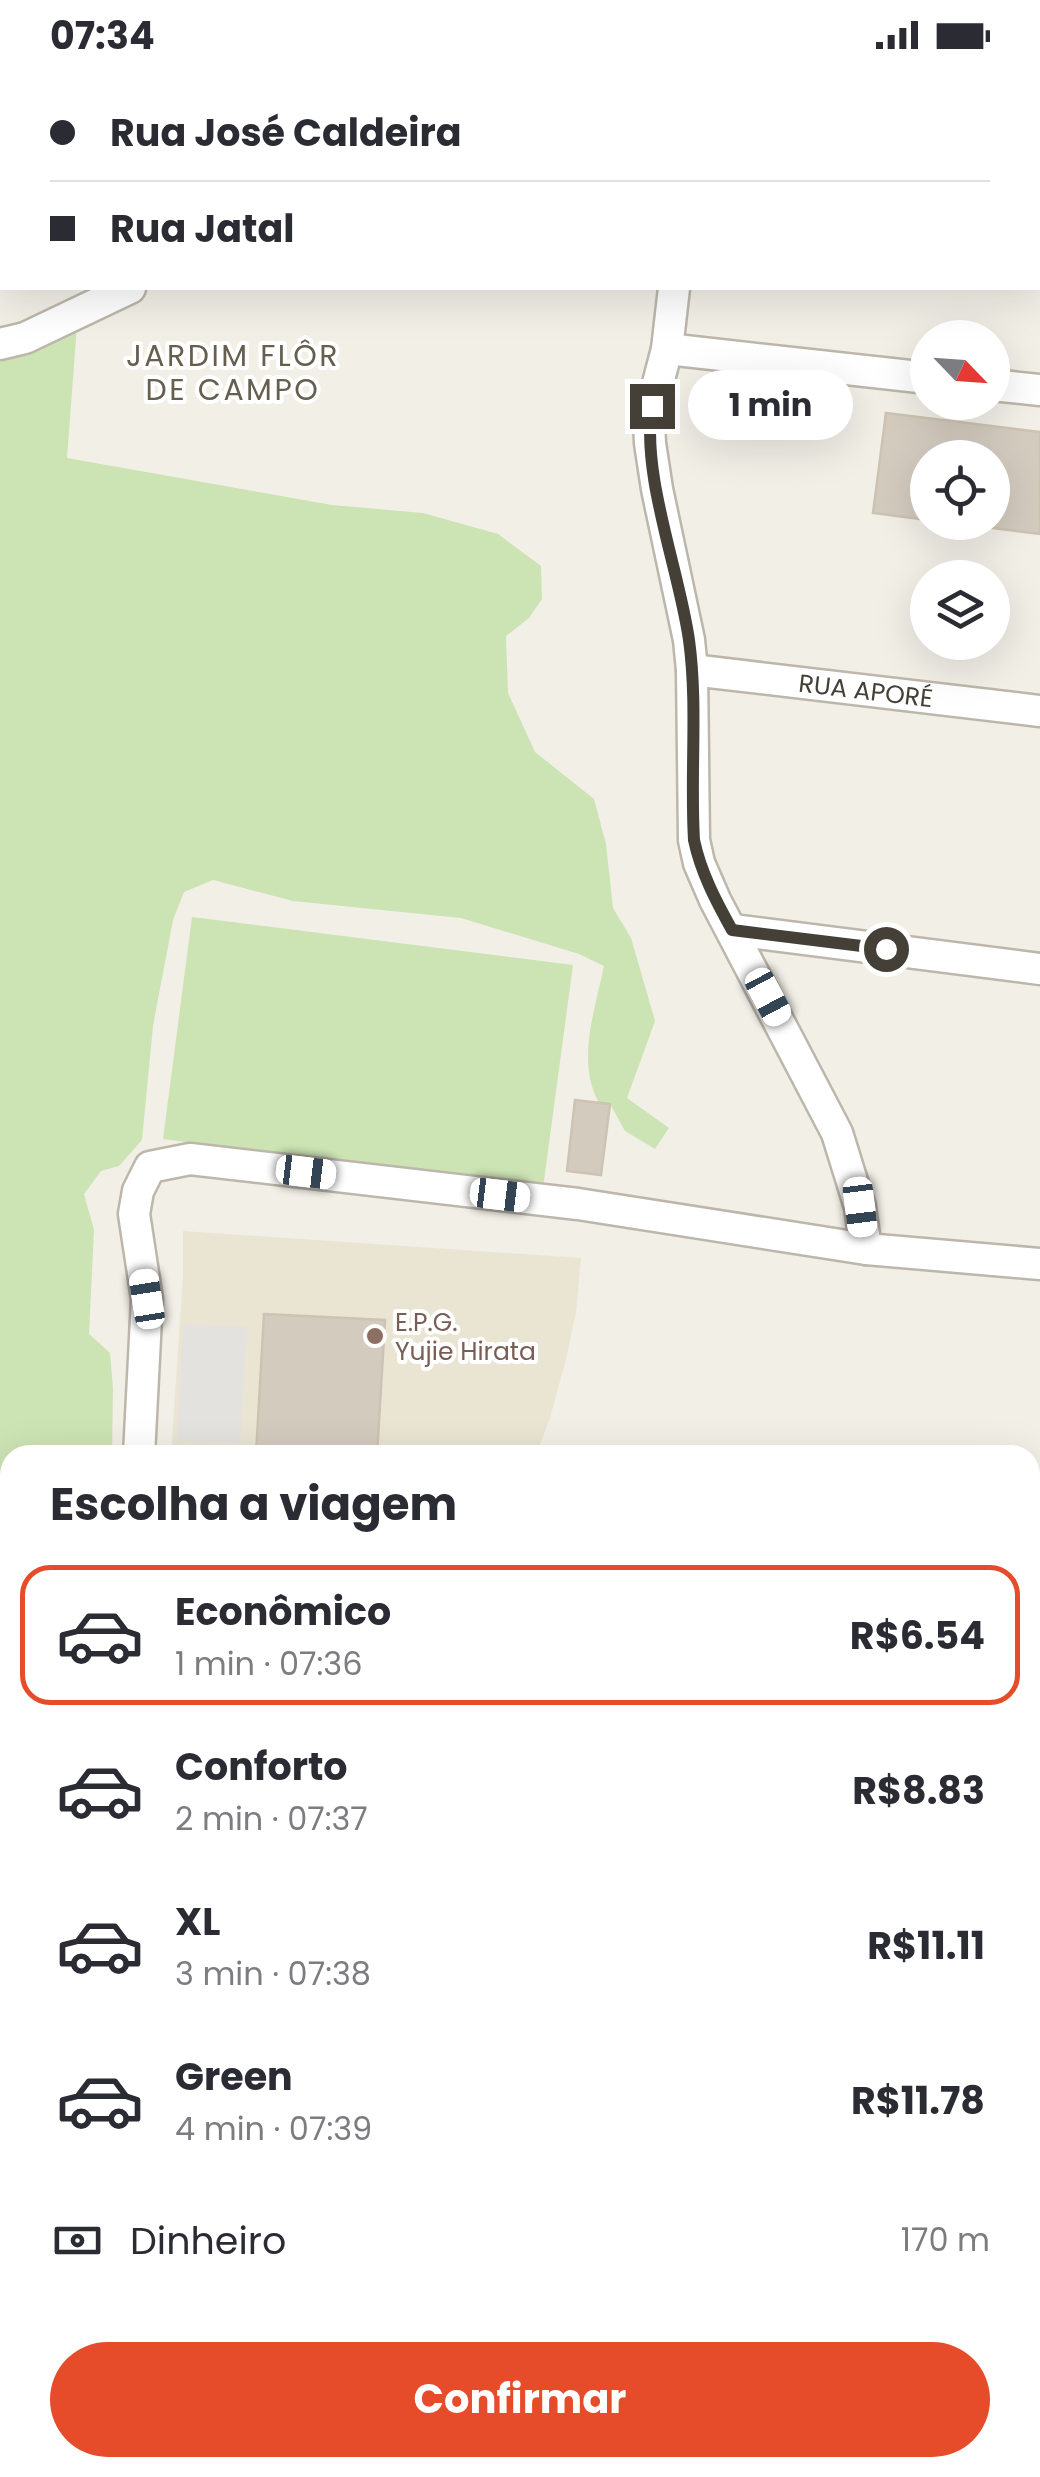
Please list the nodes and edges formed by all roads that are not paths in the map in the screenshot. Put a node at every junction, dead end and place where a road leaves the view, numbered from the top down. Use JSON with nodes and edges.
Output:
{"nodes":[{"id":1,"x":126,"y":290,"type":"edge"},
{"id":2,"x":674,"y":290,"type":"edge"},
{"id":3,"x":0,"y":344,"type":"edge"},
{"id":4,"x":667,"y":349,"type":"junction"},
{"id":5,"x":910,"y":376,"type":"edge"},
{"id":6,"x":1010,"y":387,"type":"edge"},
{"id":7,"x":1040,"y":390,"type":"edge"},
{"id":8,"x":692,"y":670,"type":"junction"},
{"id":9,"x":1040,"y":711,"type":"edge"},
{"id":10,"x":732,"y":930,"type":"junction"},
{"id":11,"x":1040,"y":969,"type":"edge"},
{"id":12,"x":866,"y":1249,"type":"junction"},
{"id":13,"x":1040,"y":1264,"type":"edge"},
{"id":14,"x":139,"y":1445,"type":"edge"}],
"edges":[{"from":1,"to":3,"type":"street"},
{"from":2,"to":4,"type":"street"},
{"from":4,"to":5,"type":"street"},
{"from":4,"to":8,"type":"street"},
{"from":6,"to":7,"type":"street"},
{"from":8,"to":9,"type":"street","name":"RUA APORÉ"},
{"from":8,"to":10,"type":"street"},
{"from":10,"to":11,"type":"street"},
{"from":10,"to":12,"type":"street"},
{"from":12,"to":13,"type":"street"},
{"from":12,"to":14,"type":"street"}]}
